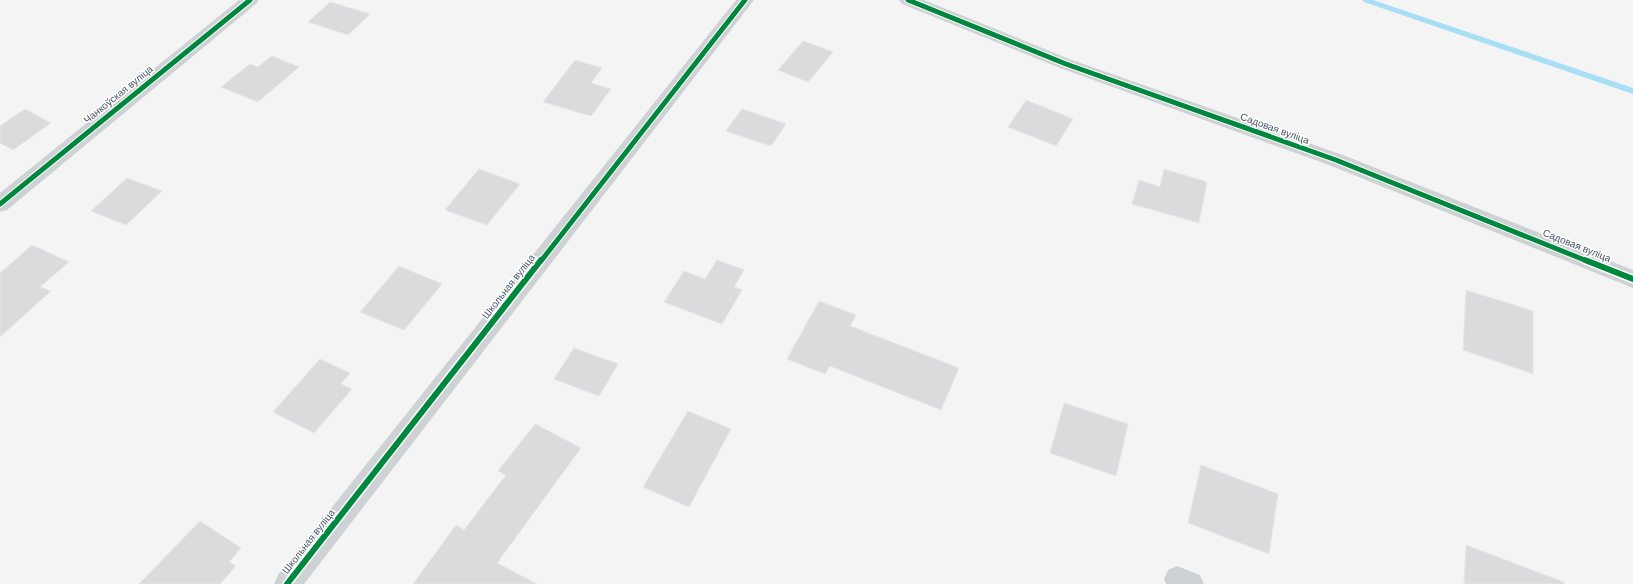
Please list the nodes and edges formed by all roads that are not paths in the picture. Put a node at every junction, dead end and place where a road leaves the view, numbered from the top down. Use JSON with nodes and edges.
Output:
{"nodes":[{"id":1,"x":250,"y":0,"type":"edge"},
{"id":2,"x":745,"y":0,"type":"edge"},
{"id":3,"x":908,"y":0,"type":"edge"},
{"id":4,"x":0,"y":204,"type":"edge"},
{"id":5,"x":1633,"y":279,"type":"edge"},
{"id":6,"x":287,"y":584,"type":"edge"}],
"edges":[{"from":1,"to":4,"type":"street","name":"Чанкоўская вуліца"},
{"from":2,"to":6,"type":"street","name":"Школьная вуліца"},
{"from":3,"to":5,"type":"street","name":"Садовая вуліца"}]}
